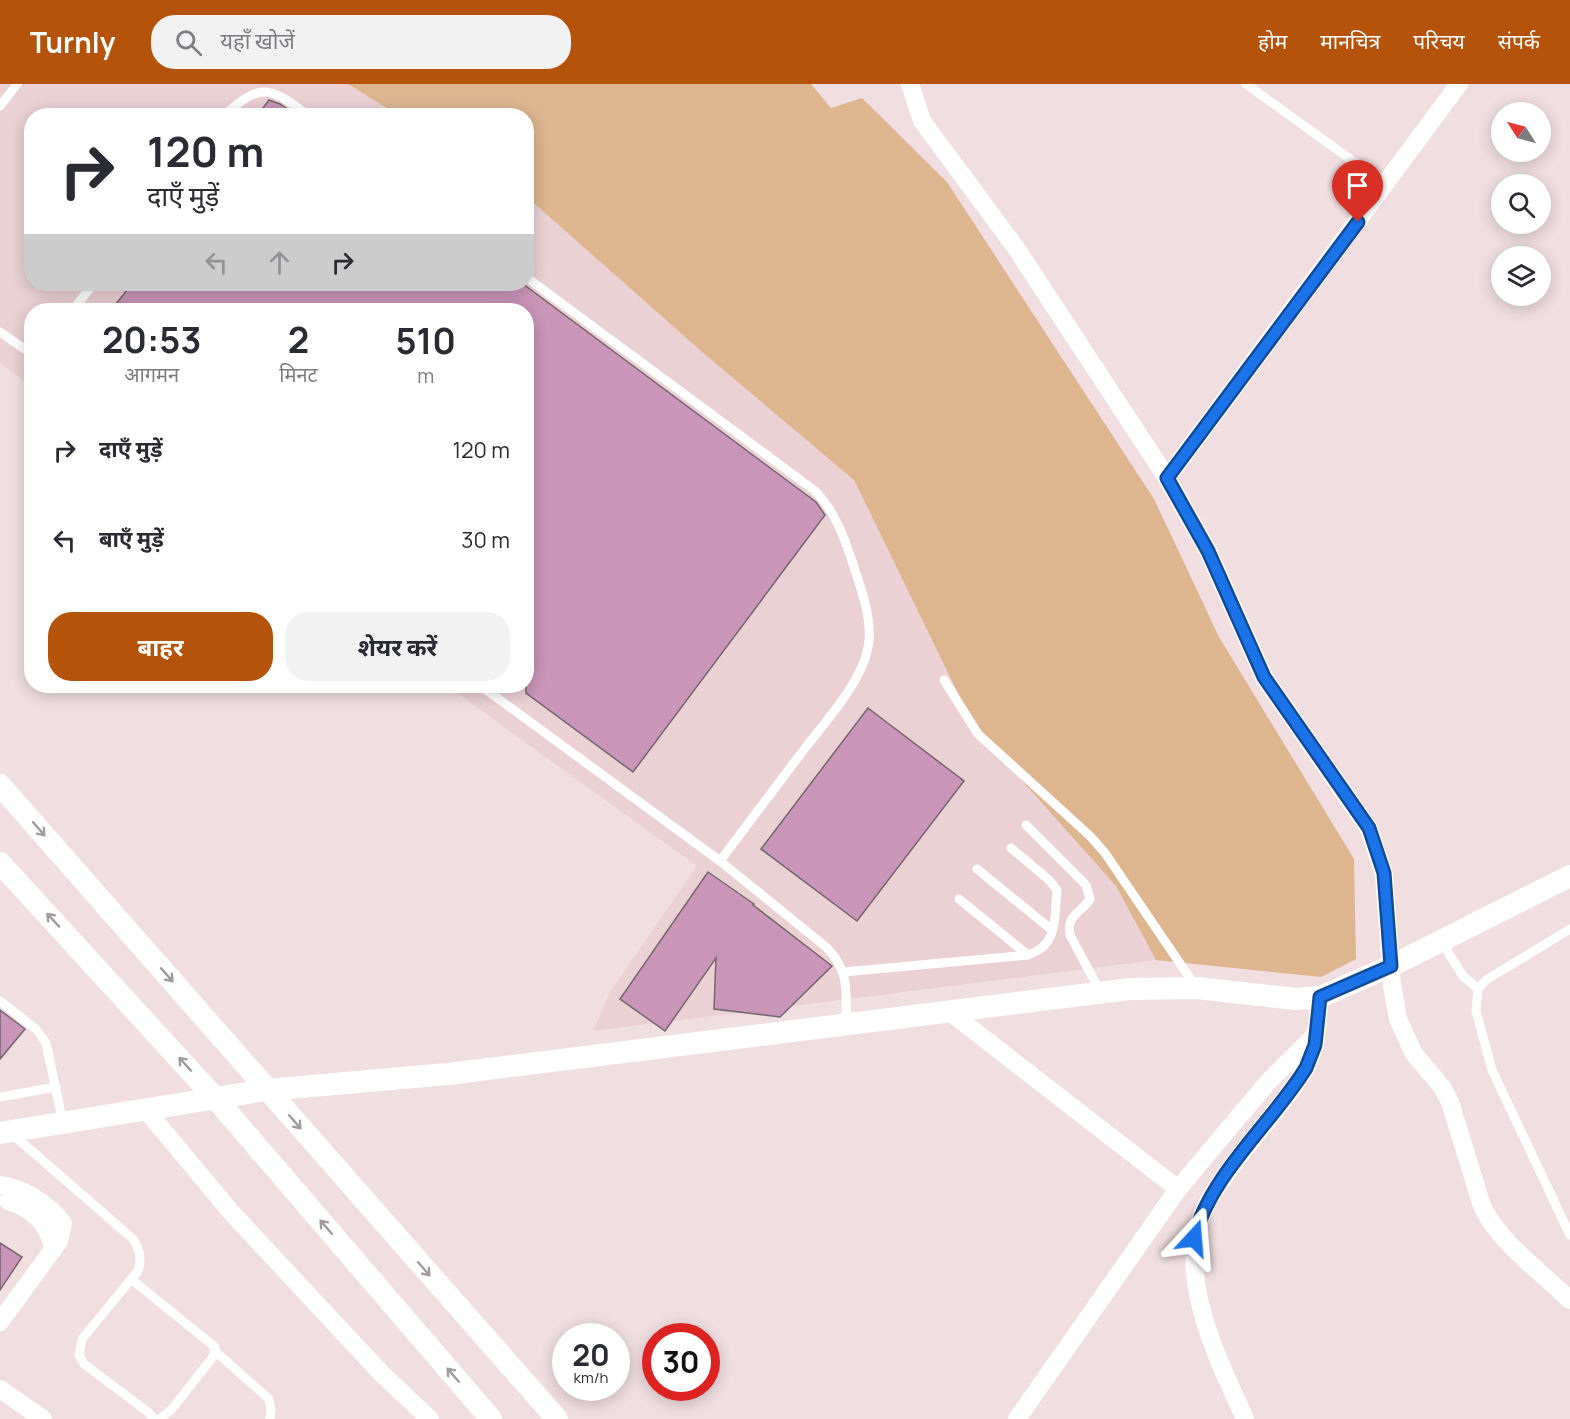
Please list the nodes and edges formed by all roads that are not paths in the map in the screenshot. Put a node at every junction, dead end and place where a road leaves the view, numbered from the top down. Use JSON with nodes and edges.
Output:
{"nodes":[{"id":1,"x":17,"y":84,"type":"edge"},
{"id":2,"x":257,"y":84,"type":"edge"},
{"id":3,"x":910,"y":84,"type":"edge"},
{"id":4,"x":1246,"y":84,"type":"edge"},
{"id":5,"x":1458,"y":84,"type":"edge"},
{"id":6,"x":0,"y":106,"type":"edge"},
{"id":7,"x":229,"y":108,"type":"edge"},
{"id":8,"x":298,"y":108,"type":"edge"},
{"id":9,"x":1386,"y":185,"type":"junction"},
{"id":10,"x":534,"y":283,"type":"edge"},
{"id":11,"x":88,"y":291,"type":"edge"},
{"id":12,"x":78,"y":303,"type":"edge"},
{"id":13,"x":0,"y":332,"type":"edge"},
{"id":14,"x":24,"y":348,"type":"edge"},
{"id":15,"x":1167,"y":478,"type":"junction"},
{"id":16,"x":944,"y":680,"type":"dead end"},
{"id":17,"x":491,"y":693,"type":"edge"},
{"id":18,"x":0,"y":785,"type":"edge"},
{"id":19,"x":1026,"y":825,"type":"dead end"},
{"id":20,"x":1011,"y":848,"type":"dead end"},
{"id":21,"x":720,"y":861,"type":"junction"},
{"id":22,"x":0,"y":863,"type":"edge"},
{"id":23,"x":977,"y":869,"type":"dead end"},
{"id":24,"x":1570,"y":876,"type":"edge"},
{"id":25,"x":959,"y":899,"type":"dead end"},
{"id":26,"x":1570,"y":929,"type":"edge"},
{"id":27,"x":1052,"y":930,"type":"junction"},
{"id":28,"x":1441,"y":941,"type":"junction"},
{"id":29,"x":1028,"y":955,"type":"junction"},
{"id":30,"x":1391,"y":966,"type":"junction"},
{"id":31,"x":843,"y":972,"type":"junction"},
{"id":32,"x":1197,"y":988,"type":"junction"},
{"id":33,"x":1478,"y":989,"type":"junction"},
{"id":34,"x":1101,"y":993,"type":"junction"},
{"id":35,"x":1320,"y":997,"type":"junction"},
{"id":36,"x":0,"y":1001,"type":"edge"},
{"id":37,"x":951,"y":1013,"type":"junction"},
{"id":38,"x":846,"y":1025,"type":"junction"},
{"id":39,"x":1316,"y":1034,"type":"junction"},
{"id":40,"x":56,"y":1087,"type":"junction"},
{"id":41,"x":266,"y":1090,"type":"junction"},
{"id":42,"x":0,"y":1097,"type":"edge"},
{"id":43,"x":216,"y":1099,"type":"junction"},
{"id":44,"x":146,"y":1110,"type":"junction"},
{"id":45,"x":63,"y":1123,"type":"junction"},
{"id":46,"x":5,"y":1132,"type":"edge"},
{"id":47,"x":1178,"y":1188,"type":"junction"},
{"id":48,"x":4,"y":1193,"type":"edge"},
{"id":49,"x":1570,"y":1235,"type":"edge"},
{"id":50,"x":131,"y":1279,"type":"junction"},
{"id":51,"x":1570,"y":1300,"type":"edge"},
{"id":52,"x":0,"y":1322,"type":"edge"},
{"id":53,"x":215,"y":1351,"type":"junction"},
{"id":54,"x":0,"y":1389,"type":"edge"},
{"id":55,"x":43,"y":1419,"type":"edge"},
{"id":56,"x":154,"y":1419,"type":"edge"},
{"id":57,"x":160,"y":1419,"type":"edge"},
{"id":58,"x":270,"y":1419,"type":"edge"},
{"id":59,"x":430,"y":1419,"type":"edge"},
{"id":60,"x":491,"y":1419,"type":"edge"},
{"id":61,"x":557,"y":1419,"type":"edge"},
{"id":62,"x":1017,"y":1419,"type":"edge"},
{"id":63,"x":1245,"y":1419,"type":"edge"}],
"edges":[{"from":1,"to":6,"type":"lane"},
{"from":2,"to":7,"type":"lane"},
{"from":2,"to":8,"type":"lane"},
{"from":3,"to":15,"type":"street"},
{"from":4,"to":9,"type":"lane"},
{"from":5,"to":9,"type":"street"},
{"from":9,"to":15,"type":"street"},
{"from":10,"to":21,"type":"lane"},
{"from":11,"to":12,"type":"lane"},
{"from":13,"to":14,"type":"lane"},
{"from":15,"to":30,"type":"street"},
{"from":16,"to":32,"type":"lane"},
{"from":17,"to":21,"type":"lane"},
{"from":18,"to":41,"type":"street","one_way":true},
{"from":19,"to":34,"type":"lane"},
{"from":20,"to":27,"type":"lane"},
{"from":21,"to":31,"type":"lane"},
{"from":43,"to":22,"type":"street","one_way":true},
{"from":23,"to":27,"type":"lane"},
{"from":24,"to":28,"type":"street"},
{"from":25,"to":29,"type":"lane"},
{"from":26,"to":33,"type":"lane"},
{"from":27,"to":29,"type":"lane"},
{"from":28,"to":30,"type":"street"},
{"from":28,"to":33,"type":"lane"},
{"from":29,"to":31,"type":"lane"},
{"from":30,"to":35,"type":"street"},
{"from":30,"to":51,"type":"street"},
{"from":31,"to":38,"type":"lane"},
{"from":32,"to":34,"type":"street"},
{"from":32,"to":35,"type":"street"},
{"from":33,"to":49,"type":"lane"},
{"from":34,"to":37,"type":"street"},
{"from":35,"to":39,"type":"street"},
{"from":36,"to":40,"type":"lane"},
{"from":37,"to":38,"type":"street"},
{"from":37,"to":47,"type":"street"},
{"from":38,"to":41,"type":"street"},
{"from":39,"to":47,"type":"street"},
{"from":39,"to":63,"type":"street"},
{"from":40,"to":42,"type":"lane"},
{"from":40,"to":45,"type":"lane"},
{"from":41,"to":43,"type":"street"},
{"from":41,"to":61,"type":"street","one_way":true},
{"from":43,"to":44,"type":"street"},
{"from":60,"to":43,"type":"street","one_way":true},
{"from":44,"to":45,"type":"street"},
{"from":44,"to":59,"type":"street"},
{"from":45,"to":46,"type":"street"},
{"from":46,"to":50,"type":"lane"},
{"from":47,"to":62,"type":"street"},
{"from":48,"to":52,"type":"street"},
{"from":50,"to":53,"type":"lane"},
{"from":50,"to":56,"type":"lane"},
{"from":53,"to":57,"type":"lane"},
{"from":53,"to":58,"type":"lane"},
{"from":54,"to":55,"type":"street"}]}
